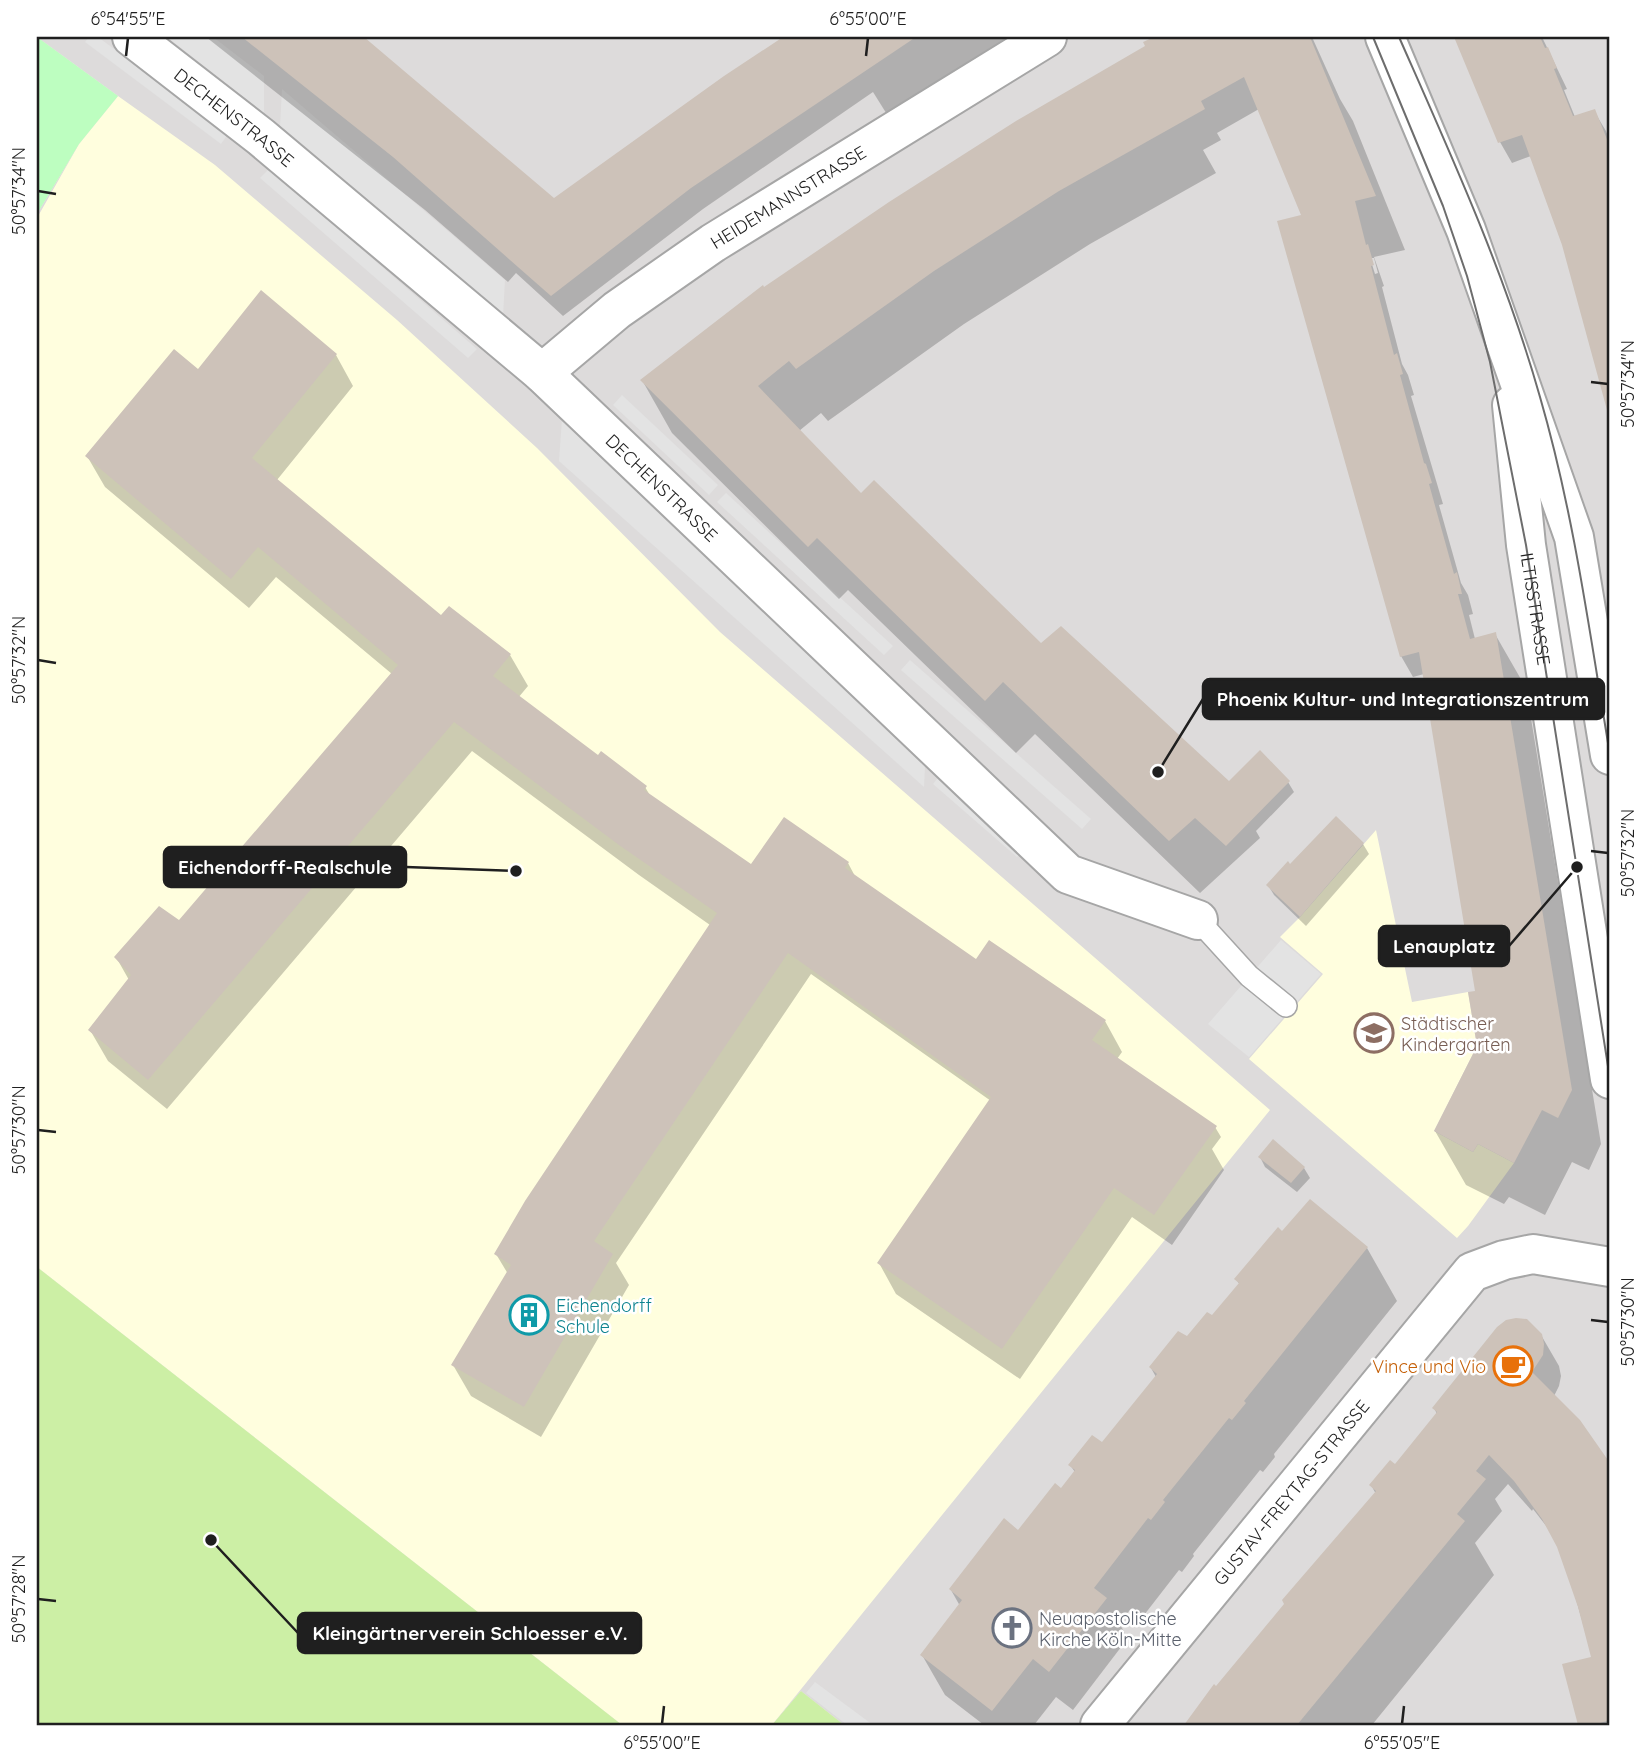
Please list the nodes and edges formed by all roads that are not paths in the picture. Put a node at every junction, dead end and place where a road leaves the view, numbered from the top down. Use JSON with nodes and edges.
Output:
{"nodes":[{"id":1,"x":132,"y":37,"type":"edge"},
{"id":2,"x":1047,"y":37,"type":"edge"},
{"id":3,"x":1385,"y":37,"type":"edge"},
{"id":4,"x":1506,"y":344,"type":"junction"},
{"id":5,"x":542,"y":373,"type":"junction"},
{"id":6,"x":1610,"y":755,"type":"edge"},
{"id":7,"x":1198,"y":920,"type":"joint"},
{"id":8,"x":1286,"y":1006,"type":"dead end"},
{"id":9,"x":1610,"y":1079,"type":"edge"},
{"id":10,"x":1610,"y":1267,"type":"edge"},
{"id":11,"x":1100,"y":1725,"type":"edge"}],
"edges":[{"from":1,"to":5,"type":"street","name":"DECHENSTRASSE"},
{"from":2,"to":5,"type":"street","name":"HEIDEMANNSTRASSE"},
{"from":3,"to":4,"type":"street","name":"ILTISSTRASSE"},
{"from":4,"to":6,"type":"street","name":"ILTISSTRASSE"},
{"from":4,"to":9,"type":"street","name":"ILTISSTRASSE"},
{"from":5,"to":7,"type":"street","name":"DECHENSTRASSE"},
{"from":7,"to":8,"type":"lane"},
{"from":10,"to":11,"type":"street","name":"GUSTAV-FREYTAG-STRASSE"}]}
